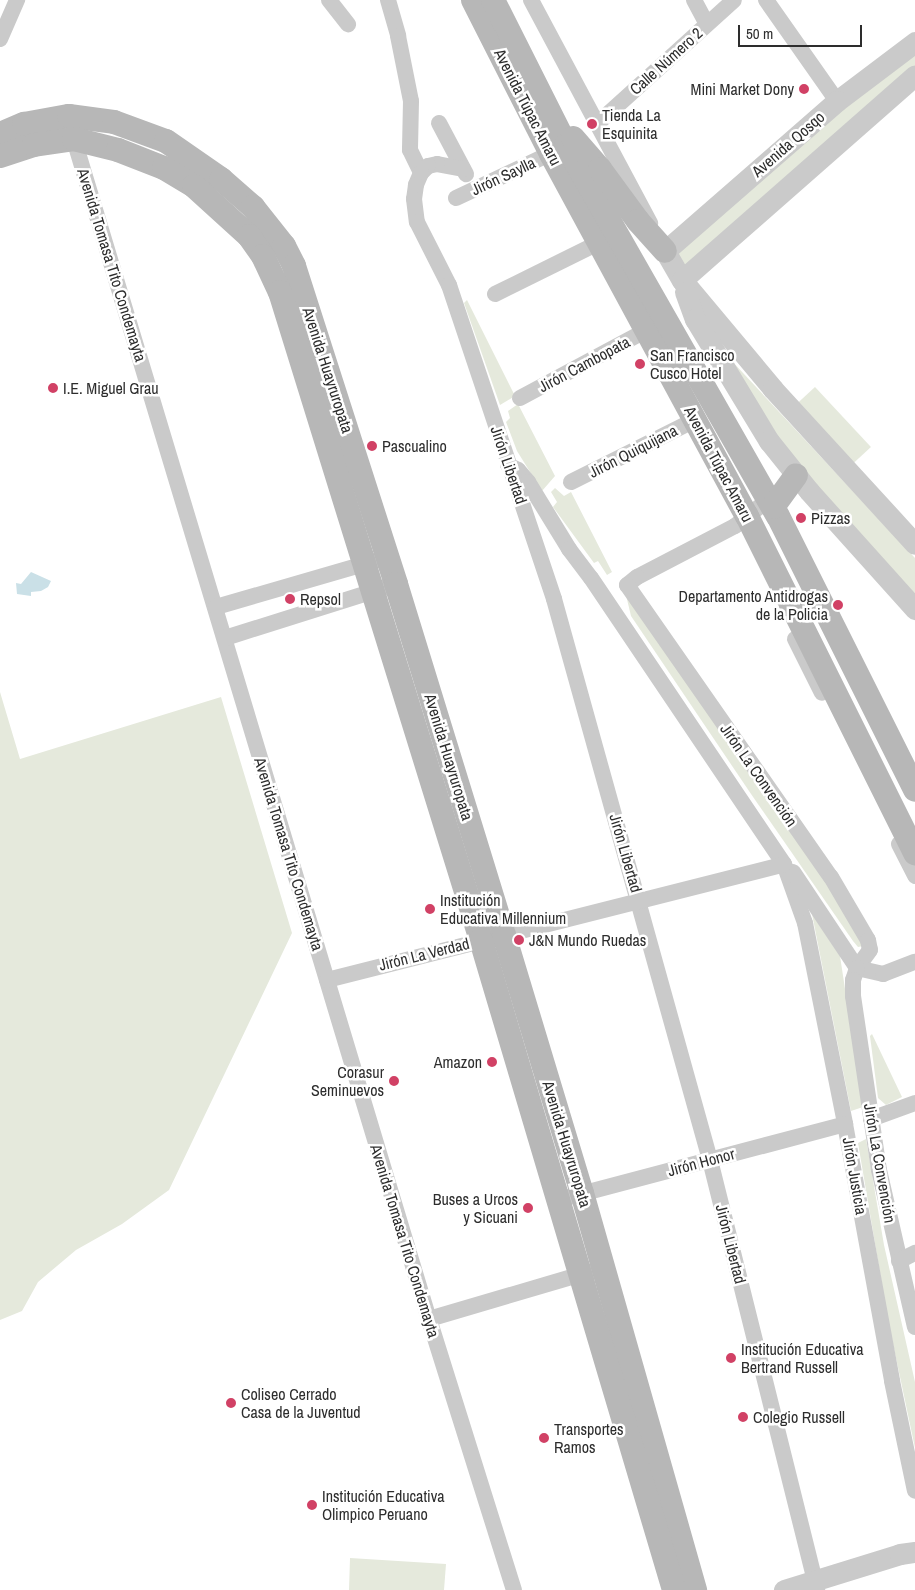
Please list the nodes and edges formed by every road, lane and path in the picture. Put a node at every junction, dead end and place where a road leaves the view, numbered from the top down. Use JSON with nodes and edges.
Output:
{"nodes":[{"id":1,"x":17,"y":0,"type":"edge"},
{"id":2,"x":329,"y":0,"type":"edge"},
{"id":3,"x":388,"y":0,"type":"edge"},
{"id":4,"x":473,"y":0,"type":"edge"},
{"id":5,"x":493,"y":0,"type":"edge"},
{"id":6,"x":531,"y":0,"type":"edge"},
{"id":7,"x":694,"y":0,"type":"edge"},
{"id":8,"x":734,"y":0,"type":"edge"},
{"id":9,"x":766,"y":0,"type":"edge"},
{"id":10,"x":348,"y":24,"type":"dead end"},
{"id":11,"x":707,"y":24,"type":"junction"},
{"id":12,"x":0,"y":39,"type":"edge"},
{"id":13,"x":915,"y":42,"type":"edge"},
{"id":14,"x":915,"y":75,"type":"edge"},
{"id":15,"x":838,"y":101,"type":"junction"},
{"id":16,"x":69,"y":116,"type":"junction"},
{"id":17,"x":439,"y":123,"type":"dead end"},
{"id":18,"x":598,"y":123,"type":"junction"},
{"id":19,"x":0,"y":134,"type":"edge"},
{"id":20,"x":74,"y":139,"type":"junction"},
{"id":21,"x":562,"y":141,"type":"junction"},
{"id":22,"x":0,"y":156,"type":"edge"},
{"id":23,"x":463,"y":169,"type":"junction"},
{"id":24,"x":421,"y":173,"type":"junction"},
{"id":25,"x":475,"y":189,"type":"junction"},
{"id":26,"x":456,"y":198,"type":"dead end"},
{"id":27,"x":600,"y":242,"type":"junction"},
{"id":28,"x":665,"y":251,"type":"junction"},
{"id":29,"x":682,"y":280,"type":"junction"},
{"id":30,"x":290,"y":288,"type":"junction"},
{"id":31,"x":495,"y":294,"type":"dead end"},
{"id":32,"x":647,"y":330,"type":"junction"},
{"id":33,"x":309,"y":344,"type":"junction"},
{"id":34,"x":520,"y":398,"type":"dead end"},
{"id":35,"x":695,"y":420,"type":"junction"},
{"id":36,"x":508,"y":465,"type":"junction"},
{"id":37,"x":796,"y":475,"type":"junction"},
{"id":38,"x":571,"y":482,"type":"dead end"},
{"id":39,"x":770,"y":504,"type":"junction"},
{"id":40,"x":747,"y":516,"type":"junction"},
{"id":41,"x":915,"y":544,"type":"edge"},
{"id":42,"x":388,"y":557,"type":"junction"},
{"id":43,"x":365,"y":564,"type":"junction"},
{"id":44,"x":396,"y":584,"type":"junction"},
{"id":45,"x":374,"y":591,"type":"junction"},
{"id":46,"x":216,"y":607,"type":"junction"},
{"id":47,"x":915,"y":609,"type":"edge"},
{"id":48,"x":225,"y":638,"type":"junction"},
{"id":49,"x":915,"y":790,"type":"edge"},
{"id":50,"x":915,"y":853,"type":"edge"},
{"id":51,"x":784,"y":864,"type":"junction"},
{"id":52,"x":915,"y":876,"type":"edge"},
{"id":53,"x":639,"y":902,"type":"junction"},
{"id":54,"x":493,"y":937,"type":"junction"},
{"id":55,"x":915,"y":962,"type":"edge"},
{"id":56,"x":857,"y":968,"type":"junction"},
{"id":57,"x":327,"y":980,"type":"junction"},
{"id":58,"x":915,"y":1103,"type":"edge"},
{"id":59,"x":871,"y":1118,"type":"junction"},
{"id":60,"x":845,"y":1124,"type":"junction"},
{"id":61,"x":710,"y":1160,"type":"junction"},
{"id":62,"x":582,"y":1194,"type":"junction"},
{"id":63,"x":558,"y":1200,"type":"junction"},
{"id":64,"x":915,"y":1253,"type":"edge"},
{"id":65,"x":900,"y":1261,"type":"junction"},
{"id":66,"x":592,"y":1271,"type":"junction"},
{"id":67,"x":429,"y":1319,"type":"junction"},
{"id":68,"x":915,"y":1327,"type":"edge"},
{"id":69,"x":915,"y":1491,"type":"edge"},
{"id":70,"x":915,"y":1552,"type":"edge"},
{"id":71,"x":816,"y":1585,"type":"edge"},
{"id":72,"x":514,"y":1590,"type":"edge"},
{"id":73,"x":674,"y":1590,"type":"edge"},
{"id":74,"x":695,"y":1590,"type":"edge"},
{"id":75,"x":784,"y":1590,"type":"edge"}],
"edges":[{"from":1,"to":12,"type":"street"},
{"from":2,"to":10,"type":"street"},
{"from":3,"to":24,"type":"street"},
{"from":4,"to":21,"type":"main road","name":"Avenida Túpac Amaru"},
{"from":5,"to":21,"type":"main road","name":"Avenida Túpac Amaru"},
{"from":6,"to":18,"type":"street"},
{"from":7,"to":11,"type":"street"},
{"from":8,"to":11,"type":"street","name":"Calle Número 2"},
{"from":9,"to":15,"type":"street"},
{"from":11,"to":18,"type":"street","name":"Calle Número 2"},
{"from":13,"to":15,"type":"street","name":"Avenida Qosqo"},
{"from":14,"to":29,"type":"street","name":"Avenida Qosqo"},
{"from":15,"to":28,"type":"street","name":"Avenida Qosqo"},
{"from":16,"to":19,"type":"main road","name":"Avenida Huayruropata"},
{"from":16,"to":20,"type":"street","name":"Avenida Tomasa Tito Condemayta"},
{"from":16,"to":30,"type":"main road","name":"Avenida Huayruropata"},
{"from":17,"to":23,"type":"street"},
{"from":18,"to":28,"type":"street"},
{"from":20,"to":22,"type":"main road","name":"Avenida Huayruropata"},
{"from":20,"to":30,"type":"main road","name":"Avenida Huayruropata"},
{"from":20,"to":46,"type":"street","name":"Avenida Tomasa Tito Condemayta"},
{"from":21,"to":25,"type":"street","name":"Jirón Saylla"},
{"from":21,"to":27,"type":"main road","name":"Avenida Túpac Amaru"},
{"from":21,"to":28,"type":"main road"},
{"from":21,"to":39,"type":"main road","name":"Avenida Túpac Amaru"},
{"from":23,"to":24,"type":"street"},
{"from":23,"to":25,"type":"street"},
{"from":24,"to":36,"type":"street","name":"Jirón Libertad"},
{"from":25,"to":26,"type":"street","name":"Jirón Saylla"},
{"from":27,"to":31,"type":"street"},
{"from":27,"to":32,"type":"main road","name":"Avenida Túpac Amaru"},
{"from":28,"to":29,"type":"street"},
{"from":29,"to":37,"type":"street"},
{"from":29,"to":41,"type":"street"},
{"from":30,"to":33,"type":"main road","name":"Avenida Huayruropata"},
{"from":32,"to":34,"type":"street","name":"Jirón Cambopata"},
{"from":32,"to":35,"type":"main road","name":"Avenida Túpac Amaru"},
{"from":33,"to":42,"type":"main road","name":"Avenida Huayruropata"},
{"from":33,"to":43,"type":"main road","name":"Avenida Huayruropata"},
{"from":35,"to":38,"type":"street","name":"Jirón Quiquijana"},
{"from":35,"to":40,"type":"main road","name":"Avenida Túpac Amaru"},
{"from":36,"to":51,"type":"street"},
{"from":36,"to":53,"type":"street","name":"Jirón Libertad"},
{"from":37,"to":39,"type":"main road"},
{"from":37,"to":47,"type":"street"},
{"from":39,"to":40,"type":"street"},
{"from":39,"to":49,"type":"main road","name":"Avenida Túpac Amaru"},
{"from":40,"to":50,"type":"main road","name":"Avenida Túpac Amaru"},
{"from":40,"to":52,"type":"street"},
{"from":40,"to":56,"type":"street","name":"Jirón La Convención"},
{"from":42,"to":43,"type":"street"},
{"from":42,"to":44,"type":"main road","name":"Avenida Huayruropata"},
{"from":43,"to":45,"type":"main road","name":"Avenida Huayruropata"},
{"from":43,"to":46,"type":"street"},
{"from":44,"to":45,"type":"street"},
{"from":44,"to":54,"type":"main road","name":"Avenida Huayruropata"},
{"from":45,"to":48,"type":"street"},
{"from":45,"to":54,"type":"main road","name":"Avenida Huayruropata"},
{"from":46,"to":48,"type":"street","name":"Avenida Tomasa Tito Condemayta"},
{"from":48,"to":57,"type":"street","name":"Avenida Tomasa Tito Condemayta"},
{"from":51,"to":53,"type":"street","name":"Jirón La Verdad"},
{"from":51,"to":56,"type":"street"},
{"from":51,"to":60,"type":"street","name":"Jirón Justicia"},
{"from":53,"to":54,"type":"street","name":"Jirón La Verdad"},
{"from":53,"to":61,"type":"street","name":"Jirón Libertad"},
{"from":54,"to":57,"type":"street","name":"Jirón La Verdad"},
{"from":54,"to":62,"type":"main road","name":"Avenida Huayruropata"},
{"from":54,"to":63,"type":"main road","name":"Avenida Huayruropata"},
{"from":55,"to":56,"type":"street"},
{"from":56,"to":59,"type":"street","name":"Jirón La Convención"},
{"from":57,"to":67,"type":"street","name":"Avenida Tomasa Tito Condemayta"},
{"from":58,"to":59,"type":"street"},
{"from":59,"to":65,"type":"street","name":"Jirón La Convención"},
{"from":60,"to":61,"type":"street","name":"Jirón Honor"},
{"from":60,"to":69,"type":"street","name":"Jirón Justicia"},
{"from":61,"to":62,"type":"street","name":"Jirón Honor"},
{"from":61,"to":71,"type":"street","name":"Jirón Libertad"},
{"from":62,"to":63,"type":"street","name":"Jirón Honor"},
{"from":62,"to":66,"type":"main road","name":"Avenida Huayruropata"},
{"from":63,"to":66,"type":"main road","name":"Avenida Huayruropata"},
{"from":64,"to":65,"type":"street"},
{"from":65,"to":68,"type":"street","name":"Jirón La Convención"},
{"from":66,"to":67,"type":"street"},
{"from":66,"to":73,"type":"main road","name":"Avenida Huayruropata"},
{"from":66,"to":74,"type":"main road","name":"Avenida Huayruropata"},
{"from":67,"to":72,"type":"street","name":"Avenida Tomasa Tito Condemayta"},
{"from":70,"to":71,"type":"street"},
{"from":71,"to":75,"type":"street"}]}
